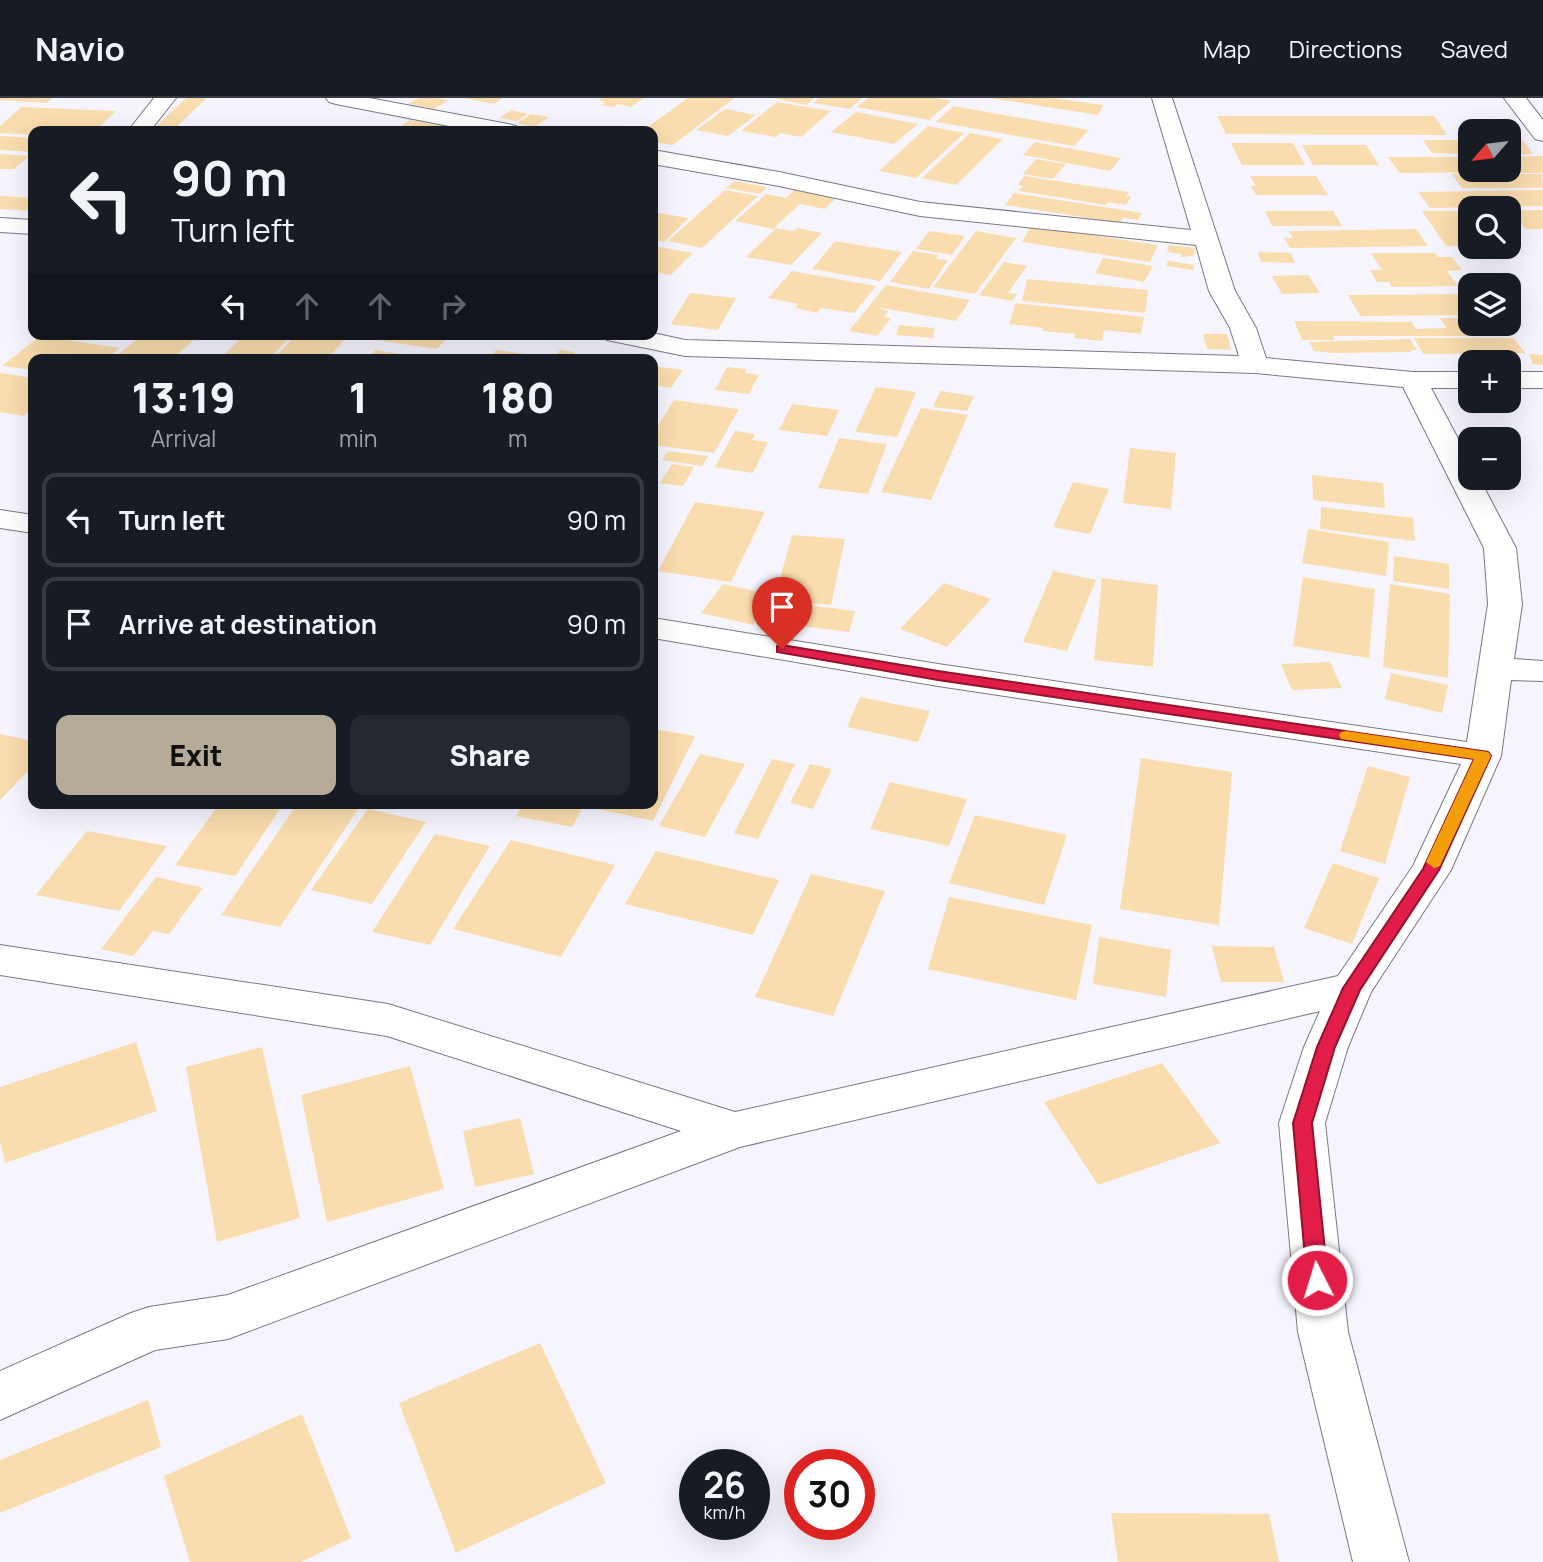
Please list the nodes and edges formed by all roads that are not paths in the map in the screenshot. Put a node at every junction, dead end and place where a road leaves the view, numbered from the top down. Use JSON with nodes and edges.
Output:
{"nodes":[{"id":1,"x":165,"y":98,"type":"edge"},
{"id":2,"x":336,"y":98,"type":"edge"},
{"id":3,"x":1162,"y":98,"type":"edge"},
{"id":4,"x":1515,"y":98,"type":"edge"},
{"id":5,"x":143,"y":126,"type":"edge"},
{"id":6,"x":482,"y":126,"type":"edge"},
{"id":7,"x":1543,"y":134,"type":"edge"},
{"id":8,"x":658,"y":158,"type":"edge"},
{"id":9,"x":0,"y":225,"type":"edge"},
{"id":10,"x":28,"y":228,"type":"edge"},
{"id":11,"x":1205,"y":239,"type":"junction"},
{"id":12,"x":646,"y":340,"type":"edge"},
{"id":13,"x":1255,"y":365,"type":"junction"},
{"id":14,"x":1413,"y":380,"type":"junction"},
{"id":15,"x":1458,"y":380,"type":"edge"},
{"id":16,"x":1521,"y":380,"type":"edge"},
{"id":17,"x":1543,"y":380,"type":"edge"},
{"id":18,"x":0,"y":519,"type":"edge"},
{"id":19,"x":28,"y":523,"type":"edge"},
{"id":20,"x":658,"y":629,"type":"edge"},
{"id":21,"x":1495,"y":669,"type":"junction"},
{"id":22,"x":1543,"y":671,"type":"edge"},
{"id":23,"x":1483,"y":756,"type":"junction"},
{"id":24,"x":0,"y":960,"type":"edge"},
{"id":25,"x":1352,"y":988,"type":"junction"},
{"id":26,"x":735,"y":1130,"type":"junction"},
{"id":27,"x":0,"y":1396,"type":"edge"},
{"id":28,"x":1381,"y":1562,"type":"edge"}],
"edges":[{"from":1,"to":5,"type":"street"},
{"from":2,"to":6,"type":"street"},
{"from":3,"to":11,"type":"street"},
{"from":4,"to":7,"type":"street"},
{"from":8,"to":11,"type":"street"},
{"from":9,"to":10,"type":"street"},
{"from":11,"to":13,"type":"street"},
{"from":12,"to":13,"type":"street"},
{"from":13,"to":14,"type":"street"},
{"from":14,"to":15,"type":"street"},
{"from":14,"to":21,"type":"street"},
{"from":16,"to":17,"type":"street"},
{"from":18,"to":19,"type":"street"},
{"from":20,"to":23,"type":"street"},
{"from":21,"to":22,"type":"street"},
{"from":21,"to":23,"type":"street"},
{"from":23,"to":25,"type":"street"},
{"from":24,"to":26,"type":"street"},
{"from":25,"to":26,"type":"street"},
{"from":25,"to":28,"type":"street"},
{"from":26,"to":27,"type":"street"}]}
